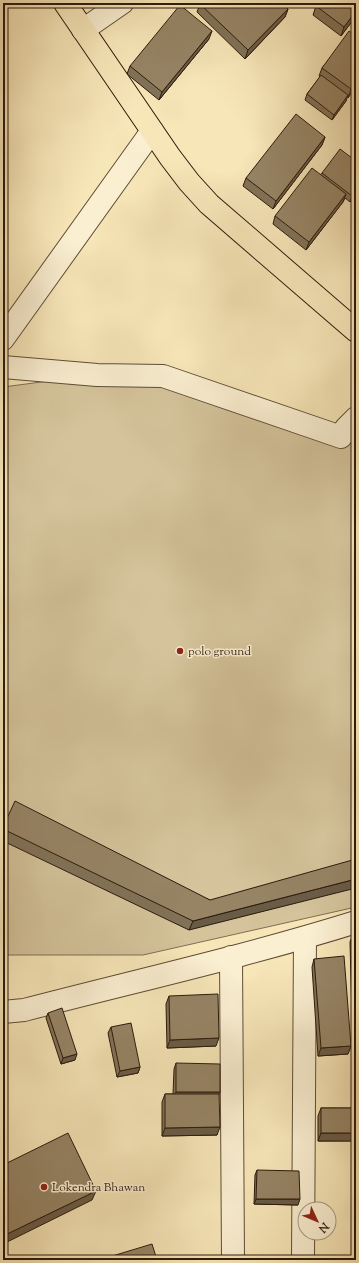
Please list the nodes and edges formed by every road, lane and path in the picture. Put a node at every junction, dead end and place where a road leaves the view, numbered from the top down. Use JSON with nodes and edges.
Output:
{"nodes":[{"id":1,"x":65,"y":3,"type":"edge"},
{"id":2,"x":122,"y":3,"type":"edge"},
{"id":3,"x":84,"y":30,"type":"junction"},
{"id":4,"x":152,"y":131,"type":"junction"},
{"id":5,"x":356,"y":331,"type":"edge"},
{"id":6,"x":3,"y":339,"type":"edge"},
{"id":7,"x":3,"y":366,"type":"edge"},
{"id":8,"x":356,"y":418,"type":"edge"},
{"id":9,"x":356,"y":922,"type":"edge"},
{"id":10,"x":305,"y":938,"type":"junction"},
{"id":11,"x":231,"y":957,"type":"junction"},
{"id":12,"x":3,"y":1012,"type":"edge"},
{"id":13,"x":233,"y":1260,"type":"edge"},
{"id":14,"x":303,"y":1260,"type":"edge"}],
"edges":[{"from":1,"to":3,"type":"main road"},
{"from":2,"to":3,"type":"street"},
{"from":3,"to":4,"type":"main road"},
{"from":4,"to":5,"type":"main road"},
{"from":4,"to":6,"type":"street"},
{"from":7,"to":8,"type":"street"},
{"from":9,"to":10,"type":"street"},
{"from":10,"to":11,"type":"street"},
{"from":10,"to":14,"type":"street"},
{"from":11,"to":12,"type":"street"},
{"from":11,"to":13,"type":"street"}]}
